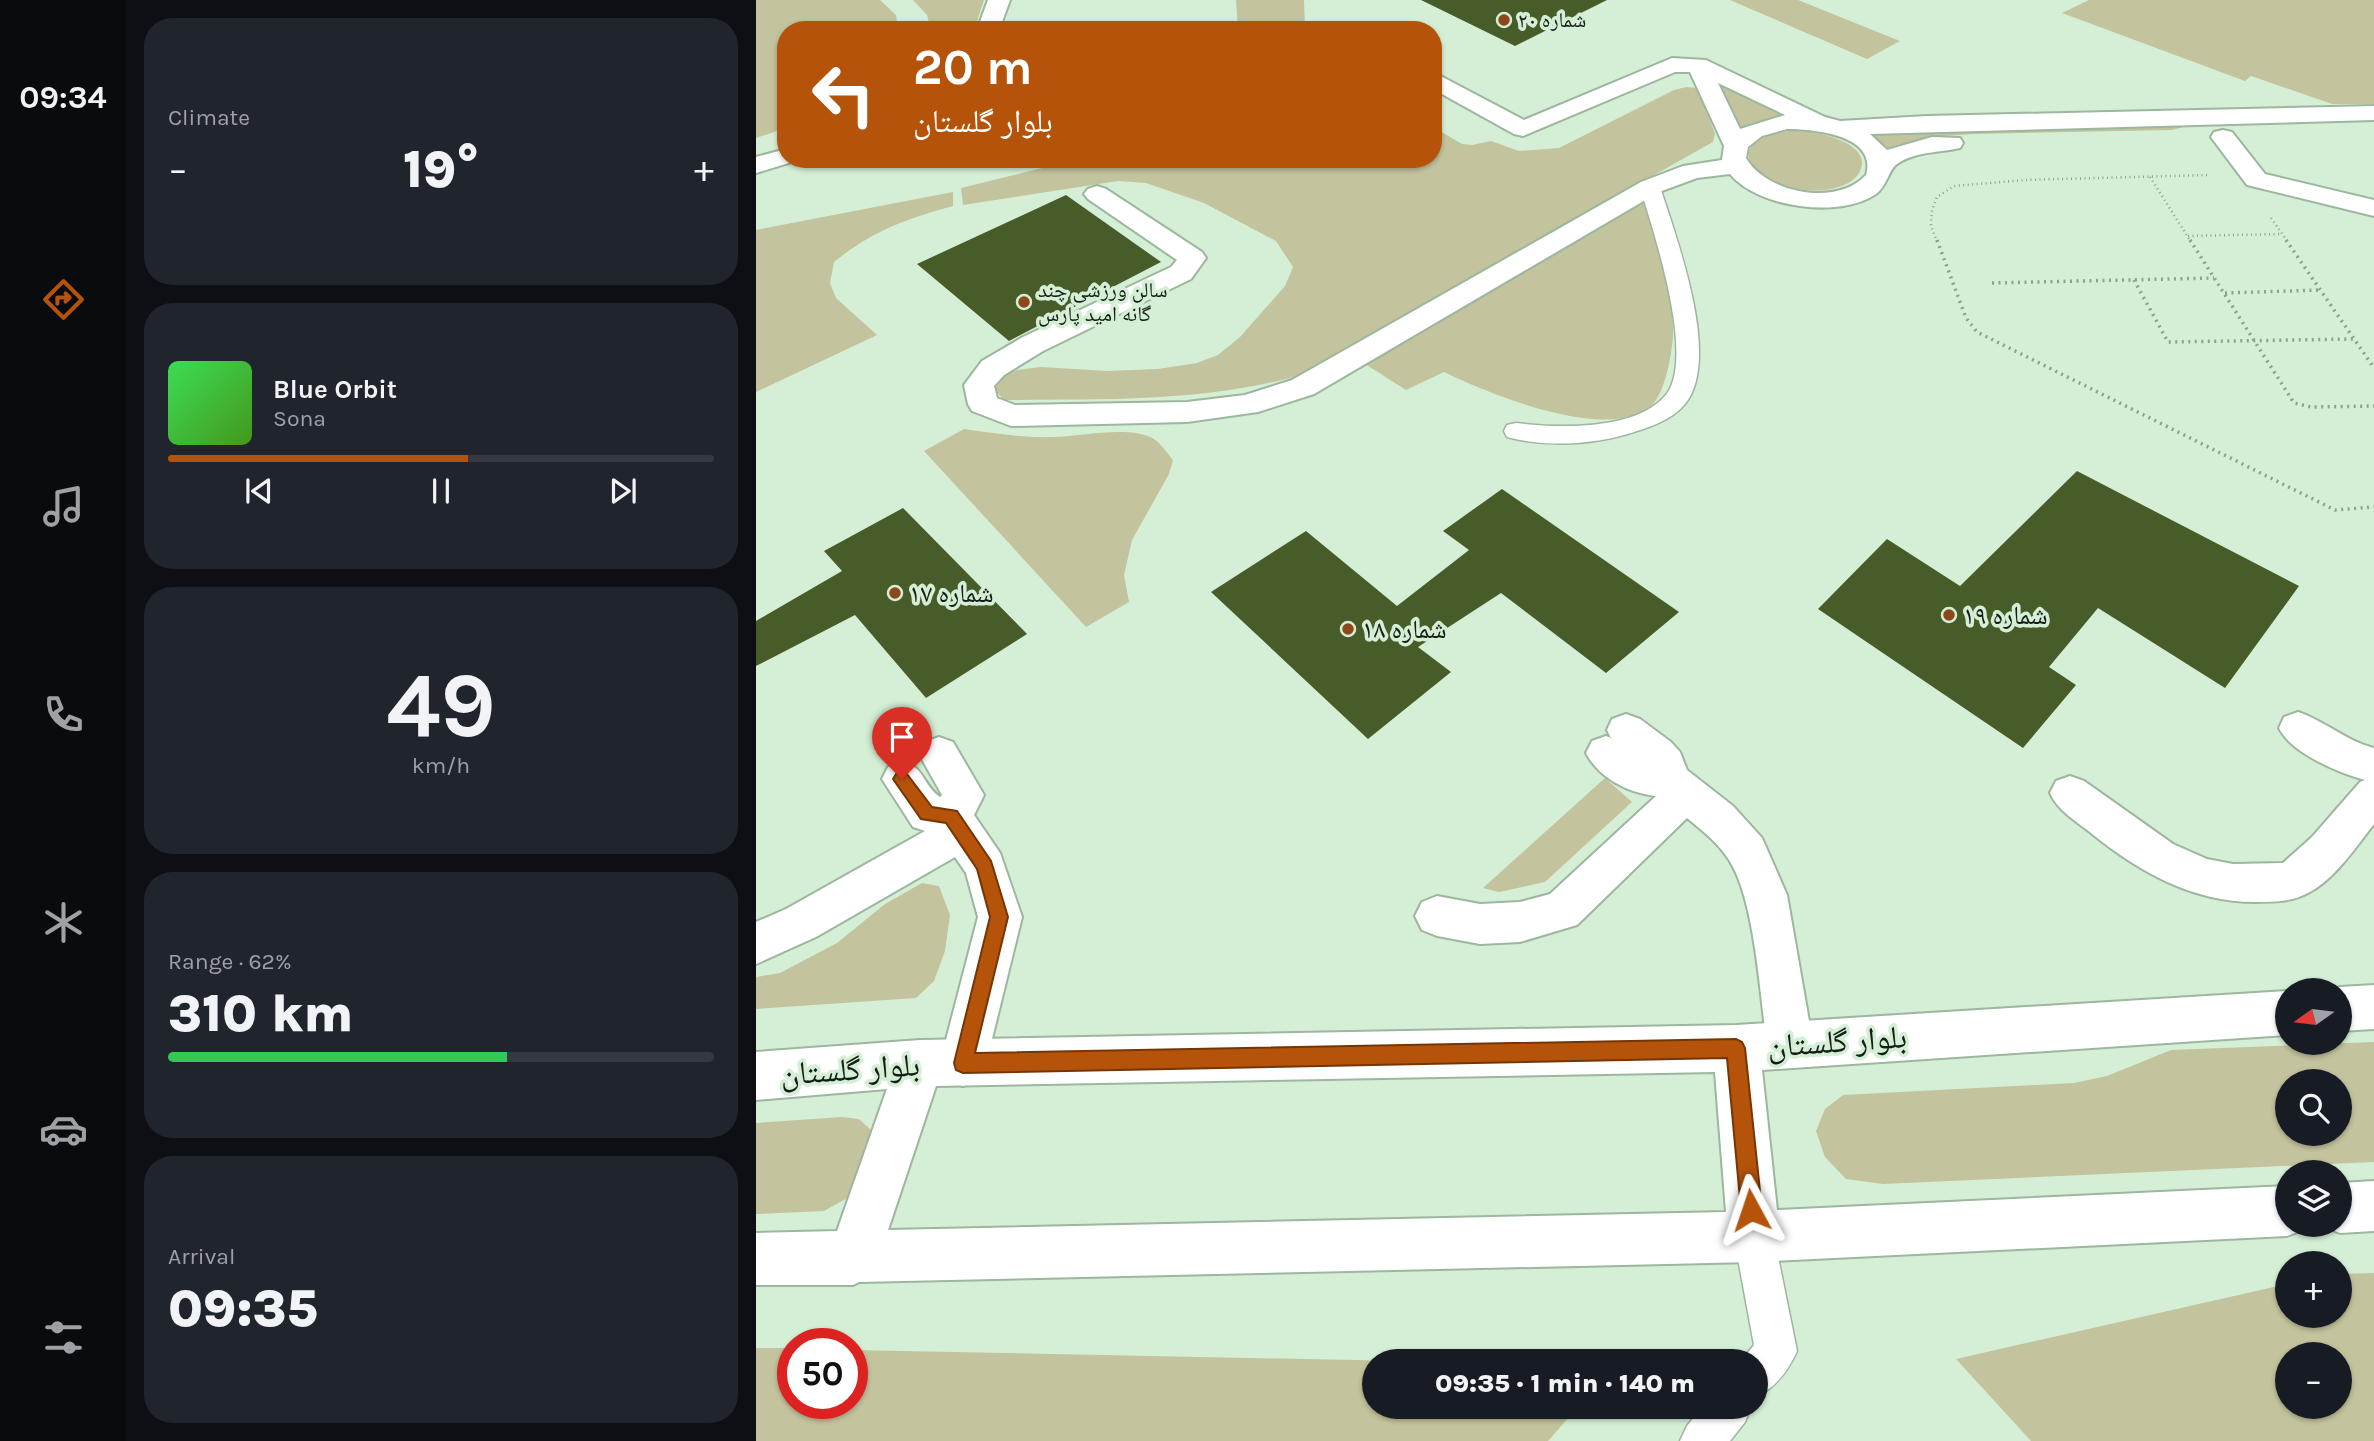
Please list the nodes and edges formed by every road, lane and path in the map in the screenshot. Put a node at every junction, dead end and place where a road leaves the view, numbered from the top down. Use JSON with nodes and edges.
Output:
{"nodes":[{"id":1,"x":999,"y":0,"type":"edge"},
{"id":2,"x":991,"y":21,"type":"edge"},
{"id":3,"x":1698,"y":65,"type":"junction"},
{"id":4,"x":1442,"y":84,"type":"edge"},
{"id":5,"x":2374,"y":113,"type":"edge"},
{"id":6,"x":1831,"y":126,"type":"junction"},
{"id":7,"x":2374,"y":135,"type":"edge"},
{"id":8,"x":2223,"y":137,"type":"junction"},
{"id":9,"x":1736,"y":156,"type":"junction"},
{"id":10,"x":777,"y":159,"type":"edge"},
{"id":11,"x":1881,"y":163,"type":"junction"},
{"id":12,"x":756,"y":165,"type":"edge"},
{"id":13,"x":2149,"y":176,"type":"junction"},
{"id":14,"x":2248,"y":177,"type":"junction"},
{"id":15,"x":1650,"y":187,"type":"junction"},
{"id":16,"x":1097,"y":194,"type":"dead end"},
{"id":17,"x":2374,"y":208,"type":"edge"},
{"id":18,"x":2281,"y":234,"type":"junction"},
{"id":19,"x":2187,"y":236,"type":"junction"},
{"id":20,"x":2214,"y":278,"type":"junction"},
{"id":21,"x":2134,"y":280,"type":"junction"},
{"id":22,"x":1992,"y":283,"type":"dead end"},
{"id":23,"x":2321,"y":290,"type":"junction"},
{"id":24,"x":2224,"y":293,"type":"junction"},
{"id":25,"x":2354,"y":339,"type":"junction"},
{"id":26,"x":2255,"y":341,"type":"junction"},
{"id":27,"x":2374,"y":368,"type":"edge"},
{"id":28,"x":2374,"y":407,"type":"edge"},
{"id":29,"x":1516,"y":431,"type":"dead end"},
{"id":30,"x":2374,"y":507,"type":"edge"},
{"id":31,"x":2306,"y":720,"type":"dead end"},
{"id":32,"x":1616,"y":742,"type":"dead end"},
{"id":33,"x":939,"y":754,"type":"dead end"},
{"id":34,"x":2373,"y":774,"type":"edge"},
{"id":35,"x":902,"y":779,"type":"dead end"},
{"id":36,"x":1678,"y":786,"type":"junction"},
{"id":37,"x":2070,"y":793,"type":"dead end"},
{"id":38,"x":957,"y":824,"type":"junction"},
{"id":39,"x":1437,"y":916,"type":"dead end"},
{"id":40,"x":756,"y":943,"type":"edge"},
{"id":41,"x":2374,"y":1007,"type":"edge"},
{"id":42,"x":2352,"y":1008,"type":"edge"},
{"id":43,"x":2275,"y":1014,"type":"edge"},
{"id":44,"x":1790,"y":1044,"type":"junction"},
{"id":45,"x":1736,"y":1048,"type":"junction"},
{"id":46,"x":942,"y":1063,"type":"junction"},
{"id":47,"x":756,"y":1076,"type":"edge"},
{"id":48,"x":2374,"y":1206,"type":"edge"},
{"id":49,"x":2352,"y":1207,"type":"edge"},
{"id":50,"x":2275,"y":1211,"type":"edge"},
{"id":51,"x":1754,"y":1237,"type":"junction"},
{"id":52,"x":756,"y":1259,"type":"edge"},
{"id":53,"x":853,"y":1259,"type":"junction"},
{"id":54,"x":1768,"y":1361,"type":"edge"},
{"id":55,"x":1720,"y":1419,"type":"edge"},
{"id":56,"x":1702,"y":1441,"type":"edge"}],
"edges":[{"from":1,"to":2,"type":"main road"},
{"from":3,"to":4,"type":"main road"},
{"from":3,"to":6,"type":"main road"},
{"from":3,"to":9,"type":"main road"},
{"from":5,"to":6,"type":"main road"},
{"from":6,"to":9,"type":"main road"},
{"from":6,"to":11,"type":"main road"},
{"from":7,"to":8,"type":"main road"},
{"from":8,"to":11,"type":"main road"},
{"from":8,"to":14,"type":"main road"},
{"from":9,"to":11,"type":"main road"},
{"from":9,"to":15,"type":"main road"},
{"from":10,"to":12,"type":"main road"},
{"from":13,"to":14,"type":"path"},
{"from":13,"to":19,"type":"path"},
{"from":13,"to":30,"type":"path"},
{"from":14,"to":17,"type":"main road"},
{"from":14,"to":18,"type":"path"},
{"from":15,"to":16,"type":"main road"},
{"from":15,"to":29,"type":"lane"},
{"from":18,"to":19,"type":"path"},
{"from":18,"to":23,"type":"path"},
{"from":19,"to":20,"type":"path"},
{"from":20,"to":21,"type":"path"},
{"from":20,"to":24,"type":"path"},
{"from":21,"to":22,"type":"path"},
{"from":21,"to":26,"type":"path"},
{"from":23,"to":24,"type":"path"},
{"from":23,"to":25,"type":"path"},
{"from":24,"to":26,"type":"path"},
{"from":25,"to":26,"type":"path"},
{"from":25,"to":27,"type":"path"},
{"from":26,"to":28,"type":"path"},
{"from":31,"to":34,"type":"main road"},
{"from":32,"to":36,"type":"main road"},
{"from":33,"to":38,"type":"main road"},
{"from":34,"to":37,"type":"main road"},
{"from":35,"to":38,"type":"main road"},
{"from":36,"to":39,"type":"main road"},
{"from":36,"to":44,"type":"main road"},
{"from":38,"to":40,"type":"main road"},
{"from":38,"to":46,"type":"main road"},
{"from":41,"to":42,"type":"main road"},
{"from":43,"to":44,"type":"main road","name":"بلوار گلستان"},
{"from":44,"to":45,"type":"main road","name":"بلوار گلستان"},
{"from":45,"to":46,"type":"main road","name":"بلوار گلستان"},
{"from":45,"to":51,"type":"main road"},
{"from":46,"to":47,"type":"main road","name":"بلوار گلستان"},
{"from":46,"to":53,"type":"main road"},
{"from":48,"to":49,"type":"main road"},
{"from":50,"to":51,"type":"main road"},
{"from":51,"to":53,"type":"main road"},
{"from":51,"to":54,"type":"lane"},
{"from":52,"to":53,"type":"main road"},
{"from":55,"to":56,"type":"lane"}]}
